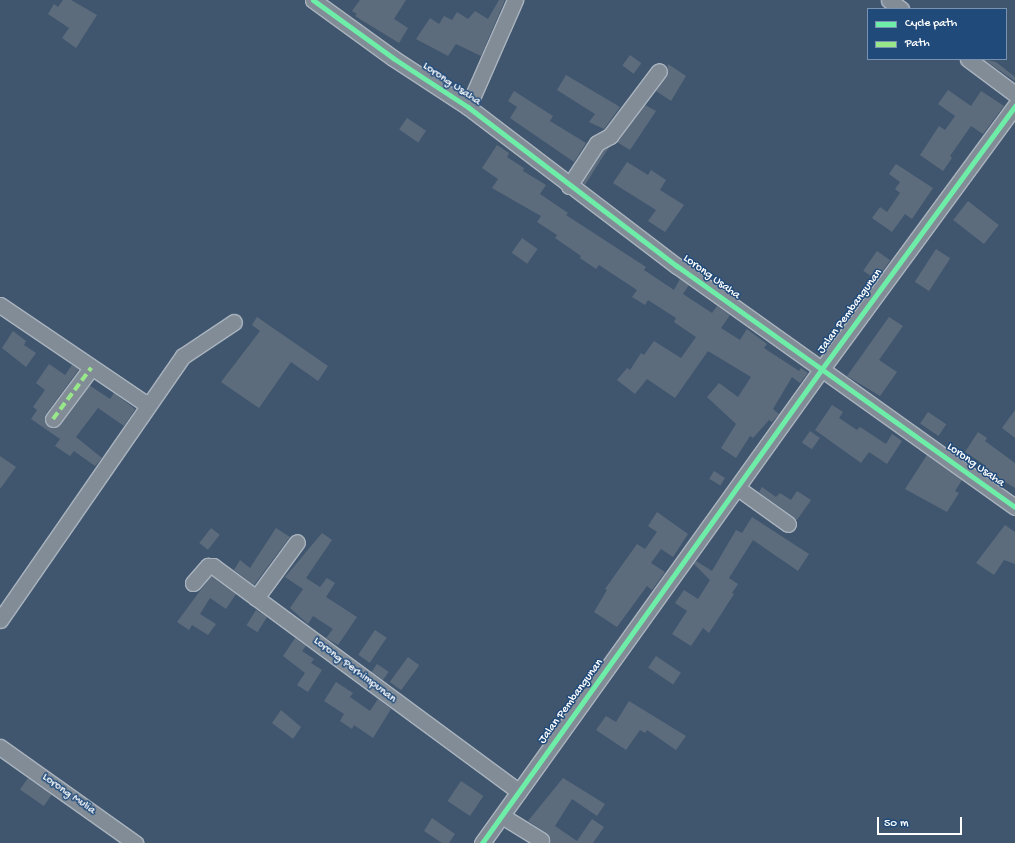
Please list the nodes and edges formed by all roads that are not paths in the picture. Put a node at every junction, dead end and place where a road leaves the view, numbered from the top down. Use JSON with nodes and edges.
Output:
{"nodes":[{"id":1,"x":313,"y":0,"type":"edge"},
{"id":2,"x":515,"y":0,"type":"edge"},
{"id":3,"x":889,"y":0,"type":"edge"},
{"id":4,"x":900,"y":8,"type":"edge"},
{"id":5,"x":969,"y":60,"type":"edge"},
{"id":6,"x":659,"y":71,"type":"dead end"},
{"id":7,"x":1015,"y":94,"type":"edge"},
{"id":8,"x":1015,"y":106,"type":"edge"},
{"id":9,"x":468,"y":107,"type":"junction"},
{"id":10,"x":569,"y":186,"type":"junction"},
{"id":11,"x":0,"y":305,"type":"edge"},
{"id":12,"x":234,"y":322,"type":"dead end"},
{"id":13,"x":91,"y":368,"type":"junction"},
{"id":14,"x":821,"y":370,"type":"junction"},
{"id":15,"x":149,"y":403,"type":"junction"},
{"id":16,"x":53,"y":418,"type":"dead end"},
{"id":17,"x":739,"y":489,"type":"junction"},
{"id":18,"x":1015,"y":507,"type":"edge"},
{"id":19,"x":788,"y":524,"type":"dead end"},
{"id":20,"x":297,"y":542,"type":"dead end"},
{"id":21,"x":193,"y":584,"type":"dead end"},
{"id":22,"x":256,"y":598,"type":"junction"},
{"id":23,"x":0,"y":620,"type":"edge"},
{"id":24,"x":0,"y":747,"type":"edge"},
{"id":25,"x":519,"y":792,"type":"junction"},
{"id":26,"x":502,"y":816,"type":"junction"},
{"id":27,"x":541,"y":840,"type":"dead end"},
{"id":28,"x":135,"y":843,"type":"edge"},
{"id":29,"x":482,"y":843,"type":"edge"}],
"edges":[{"from":1,"to":9,"type":"street","name":"Lorong Usaha"},
{"from":2,"to":9,"type":"street"},
{"from":3,"to":4,"type":"street"},
{"from":5,"to":7,"type":"street"},
{"from":6,"to":10,"type":"street"},
{"from":8,"to":14,"type":"street","name":"Jalan Pembangunan"},
{"from":9,"to":10,"type":"street","name":"Lorong Usaha"},
{"from":10,"to":14,"type":"street","name":"Lorong Usaha"},
{"from":11,"to":13,"type":"street"},
{"from":12,"to":15,"type":"street"},
{"from":13,"to":15,"type":"street"},
{"from":13,"to":16,"type":"street"},
{"from":14,"to":17,"type":"street","name":"Jalan Pembangunan"},
{"from":14,"to":18,"type":"street","name":"Lorong Usaha"},
{"from":15,"to":23,"type":"street"},
{"from":17,"to":19,"type":"street"},
{"from":17,"to":25,"type":"street","name":"Jalan Pembangunan"},
{"from":20,"to":22,"type":"street"},
{"from":21,"to":22,"type":"street","name":"Lorong Perhimpunan"},
{"from":22,"to":25,"type":"street","name":"Lorong Perhimpunan"},
{"from":24,"to":28,"type":"street","name":"Lorong Mulia"},
{"from":25,"to":26,"type":"street","name":"Jalan Pembangunan"},
{"from":26,"to":27,"type":"street"},
{"from":26,"to":29,"type":"street","name":"Jalan Pembangunan"}]}
